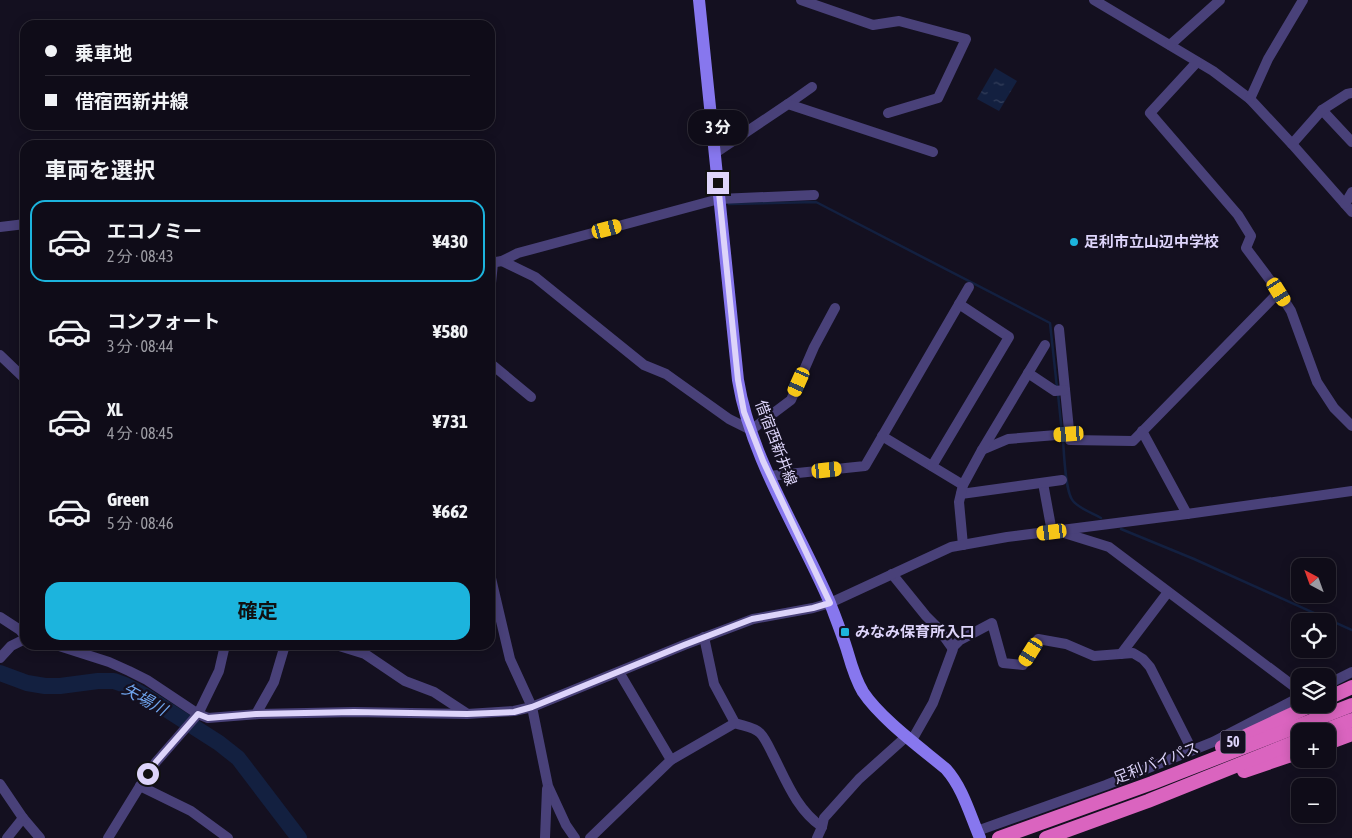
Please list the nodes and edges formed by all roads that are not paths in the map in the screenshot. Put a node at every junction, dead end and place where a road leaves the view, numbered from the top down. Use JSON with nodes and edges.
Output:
{"nodes":[{"id":1,"x":699,"y":0,"type":"edge"},
{"id":2,"x":801,"y":0,"type":"edge"},
{"id":3,"x":1094,"y":0,"type":"edge"},
{"id":4,"x":1220,"y":0,"type":"edge"},
{"id":5,"x":1303,"y":0,"type":"edge"},
{"id":6,"x":1170,"y":45,"type":"junction"},
{"id":7,"x":1197,"y":62,"type":"junction"},
{"id":8,"x":812,"y":87,"type":"dead end"},
{"id":9,"x":1352,"y":94,"type":"edge"},
{"id":10,"x":1250,"y":99,"type":"junction"},
{"id":11,"x":788,"y":104,"type":"junction"},
{"id":12,"x":1322,"y":110,"type":"junction"},
{"id":13,"x":888,"y":113,"type":"dead end"},
{"id":14,"x":1352,"y":142,"type":"edge"},
{"id":15,"x":1292,"y":144,"type":"junction"},
{"id":16,"x":933,"y":152,"type":"dead end"},
{"id":17,"x":715,"y":153,"type":"junction"},
{"id":18,"x":1352,"y":192,"type":"edge"},
{"id":19,"x":814,"y":195,"type":"dead end"},
{"id":20,"x":719,"y":199,"type":"junction"},
{"id":21,"x":1349,"y":208,"type":"edge"},
{"id":22,"x":20,"y":224,"type":"edge"},
{"id":23,"x":0,"y":226,"type":"edge"},
{"id":24,"x":495,"y":262,"type":"edge"},
{"id":25,"x":969,"y":287,"type":"dead end"},
{"id":26,"x":1279,"y":292,"type":"junction"},
{"id":27,"x":960,"y":304,"type":"junction"},
{"id":28,"x":835,"y":308,"type":"dead end"},
{"id":29,"x":1059,"y":329,"type":"dead end"},
{"id":30,"x":1044,"y":345,"type":"dead end"},
{"id":31,"x":0,"y":355,"type":"edge"},
{"id":32,"x":495,"y":367,"type":"edge"},
{"id":33,"x":20,"y":374,"type":"edge"},
{"id":34,"x":1028,"y":374,"type":"junction"},
{"id":35,"x":1065,"y":390,"type":"junction"},
{"id":36,"x":531,"y":397,"type":"dead end"},
{"id":37,"x":1352,"y":426,"type":"edge"},
{"id":38,"x":751,"y":430,"type":"junction"},
{"id":39,"x":1142,"y":431,"type":"junction"},
{"id":40,"x":1069,"y":434,"type":"junction"},
{"id":41,"x":882,"y":436,"type":"junction"},
{"id":42,"x":982,"y":450,"type":"junction"},
{"id":43,"x":932,"y":466,"type":"junction"},
{"id":44,"x":770,"y":476,"type":"junction"},
{"id":45,"x":1062,"y":480,"type":"dead end"},
{"id":46,"x":1043,"y":483,"type":"junction"},
{"id":47,"x":962,"y":489,"type":"junction"},
{"id":48,"x":1352,"y":491,"type":"edge"},
{"id":49,"x":1187,"y":514,"type":"junction"},
{"id":50,"x":1055,"y":531,"type":"junction"},
{"id":51,"x":963,"y":545,"type":"junction"},
{"id":52,"x":892,"y":574,"type":"junction"},
{"id":53,"x":1168,"y":592,"type":"junction"},
{"id":54,"x":495,"y":595,"type":"edge"},
{"id":55,"x":830,"y":603,"type":"junction"},
{"id":56,"x":0,"y":617,"type":"edge"},
{"id":57,"x":20,"y":630,"type":"edge"},
{"id":58,"x":704,"y":637,"type":"junction"},
{"id":59,"x":20,"y":641,"type":"edge"},
{"id":60,"x":952,"y":648,"type":"junction"},
{"id":61,"x":72,"y":650,"type":"edge"},
{"id":62,"x":224,"y":650,"type":"edge"},
{"id":63,"x":284,"y":650,"type":"edge"},
{"id":64,"x":352,"y":650,"type":"edge"},
{"id":65,"x":1120,"y":654,"type":"junction"},
{"id":66,"x":0,"y":658,"type":"edge"},
{"id":67,"x":619,"y":672,"type":"junction"},
{"id":68,"x":1352,"y":672,"type":"edge"},
{"id":69,"x":1336,"y":680,"type":"edge"},
{"id":70,"x":1291,"y":684,"type":"edge"},
{"id":71,"x":1352,"y":687,"type":"edge"},
{"id":72,"x":1336,"y":694,"type":"edge"},
{"id":73,"x":1291,"y":702,"type":"edge"},
{"id":74,"x":1352,"y":705,"type":"edge"},
{"id":75,"x":532,"y":707,"type":"junction"},
{"id":76,"x":1294,"y":713,"type":"edge"},
{"id":77,"x":256,"y":714,"type":"junction"},
{"id":78,"x":467,"y":714,"type":"junction"},
{"id":79,"x":196,"y":716,"type":"junction"},
{"id":80,"x":1352,"y":720,"type":"edge"},
{"id":81,"x":735,"y":723,"type":"junction"},
{"id":82,"x":1336,"y":726,"type":"edge"},
{"id":83,"x":1352,"y":734,"type":"edge"},
{"id":84,"x":909,"y":738,"type":"junction"},
{"id":85,"x":1336,"y":740,"type":"edge"},
{"id":86,"x":1291,"y":744,"type":"edge"},
{"id":87,"x":1192,"y":750,"type":"junction"},
{"id":88,"x":1291,"y":755,"type":"edge"},
{"id":89,"x":671,"y":760,"type":"junction"},
{"id":90,"x":1152,"y":782,"type":"junction"},
{"id":91,"x":0,"y":784,"type":"edge"},
{"id":92,"x":140,"y":786,"type":"junction"},
{"id":93,"x":548,"y":786,"type":"junction"},
{"id":94,"x":1148,"y":801,"type":"junction"},
{"id":95,"x":23,"y":818,"type":"junction"},
{"id":96,"x":822,"y":827,"type":"junction"},
{"id":97,"x":978,"y":834,"type":"edge"},
{"id":98,"x":7,"y":838,"type":"edge"},
{"id":99,"x":40,"y":838,"type":"edge"},
{"id":100,"x":108,"y":838,"type":"edge"},
{"id":101,"x":228,"y":838,"type":"edge"},
{"id":102,"x":545,"y":838,"type":"edge"},
{"id":103,"x":575,"y":838,"type":"edge"},
{"id":104,"x":590,"y":838,"type":"edge"},
{"id":105,"x":817,"y":838,"type":"edge"},
{"id":106,"x":999,"y":838,"type":"edge"},
{"id":107,"x":1046,"y":838,"type":"edge"}],
"edges":[{"from":1,"to":17,"type":"main road","name":"借宿西新井線"},
{"from":2,"to":13,"type":"street"},
{"from":3,"to":6,"type":"street"},
{"from":4,"to":6,"type":"street"},
{"from":5,"to":10,"type":"street"},
{"from":6,"to":7,"type":"street"},
{"from":7,"to":10,"type":"street"},
{"from":7,"to":26,"type":"street"},
{"from":8,"to":11,"type":"street"},
{"from":9,"to":12,"type":"street"},
{"from":10,"to":15,"type":"street"},
{"from":11,"to":16,"type":"street"},
{"from":11,"to":17,"type":"street"},
{"from":12,"to":14,"type":"street"},
{"from":12,"to":15,"type":"street"},
{"from":15,"to":21,"type":"street"},
{"from":17,"to":20,"type":"main road","name":"借宿西新井線"},
{"from":18,"to":21,"type":"street"},
{"from":19,"to":20,"type":"street"},
{"from":20,"to":24,"type":"street"},
{"from":20,"to":38,"type":"main road","name":"借宿西新井線"},
{"from":22,"to":23,"type":"street"},
{"from":24,"to":38,"type":"street"},
{"from":25,"to":27,"type":"street"},
{"from":26,"to":37,"type":"street"},
{"from":26,"to":39,"type":"street"},
{"from":27,"to":41,"type":"street"},
{"from":27,"to":43,"type":"street"},
{"from":28,"to":38,"type":"street"},
{"from":29,"to":35,"type":"street"},
{"from":30,"to":34,"type":"street"},
{"from":31,"to":33,"type":"street"},
{"from":32,"to":36,"type":"street"},
{"from":34,"to":35,"type":"street"},
{"from":34,"to":42,"type":"street"},
{"from":35,"to":40,"type":"street"},
{"from":38,"to":44,"type":"main road","name":"借宿西新井線"},
{"from":39,"to":40,"type":"street"},
{"from":39,"to":49,"type":"street"},
{"from":40,"to":42,"type":"street"},
{"from":41,"to":43,"type":"street"},
{"from":41,"to":44,"type":"street"},
{"from":42,"to":47,"type":"street"},
{"from":43,"to":47,"type":"street"},
{"from":44,"to":55,"type":"main road","name":"借宿西新井線"},
{"from":45,"to":46,"type":"street"},
{"from":46,"to":47,"type":"street"},
{"from":46,"to":50,"type":"street"},
{"from":47,"to":51,"type":"street"},
{"from":48,"to":49,"type":"street"},
{"from":49,"to":50,"type":"street"},
{"from":50,"to":51,"type":"street"},
{"from":50,"to":53,"type":"street"},
{"from":51,"to":52,"type":"street"},
{"from":52,"to":55,"type":"street"},
{"from":52,"to":60,"type":"street"},
{"from":53,"to":65,"type":"street"},
{"from":53,"to":70,"type":"street"},
{"from":54,"to":75,"type":"street"},
{"from":55,"to":58,"type":"street"},
{"from":55,"to":84,"type":"main road","name":"借宿西新井線"},
{"from":56,"to":57,"type":"street"},
{"from":58,"to":67,"type":"street"},
{"from":58,"to":81,"type":"street"},
{"from":59,"to":66,"type":"street"},
{"from":60,"to":65,"type":"street"},
{"from":60,"to":84,"type":"street"},
{"from":61,"to":79,"type":"street"},
{"from":62,"to":79,"type":"street"},
{"from":63,"to":77,"type":"street"},
{"from":64,"to":78,"type":"street"},
{"from":65,"to":87,"type":"street"},
{"from":67,"to":75,"type":"street"},
{"from":67,"to":89,"type":"street"},
{"from":68,"to":69,"type":"street"},
{"from":71,"to":72,"type":"highway"},
{"from":73,"to":87,"type":"street"},
{"from":74,"to":90,"type":"highway","name":"足利バイパス","number":"50"},
{"from":75,"to":78,"type":"street"},
{"from":75,"to":93,"type":"street"},
{"from":76,"to":90,"type":"highway","number":"50"},
{"from":77,"to":78,"type":"street"},
{"from":77,"to":79,"type":"street"},
{"from":79,"to":92,"type":"street"},
{"from":80,"to":82,"type":"highway"},
{"from":81,"to":89,"type":"street"},
{"from":81,"to":96,"type":"street"},
{"from":83,"to":85,"type":"highway"},
{"from":84,"to":96,"type":"street"},
{"from":84,"to":97,"type":"main road","name":"借宿西新井線"},
{"from":86,"to":94,"type":"highway","number":"50"},
{"from":87,"to":97,"type":"street"},
{"from":88,"to":94,"type":"highway","number":"50"},
{"from":89,"to":104,"type":"street"},
{"from":90,"to":106,"type":"highway","name":"足利バイパス","number":"50"},
{"from":91,"to":95,"type":"street"},
{"from":92,"to":100,"type":"street"},
{"from":92,"to":101,"type":"street"},
{"from":93,"to":102,"type":"street"},
{"from":93,"to":103,"type":"street"},
{"from":94,"to":107,"type":"highway","number":"50"},
{"from":95,"to":98,"type":"street"},
{"from":95,"to":99,"type":"street"},
{"from":96,"to":105,"type":"street"}]}
